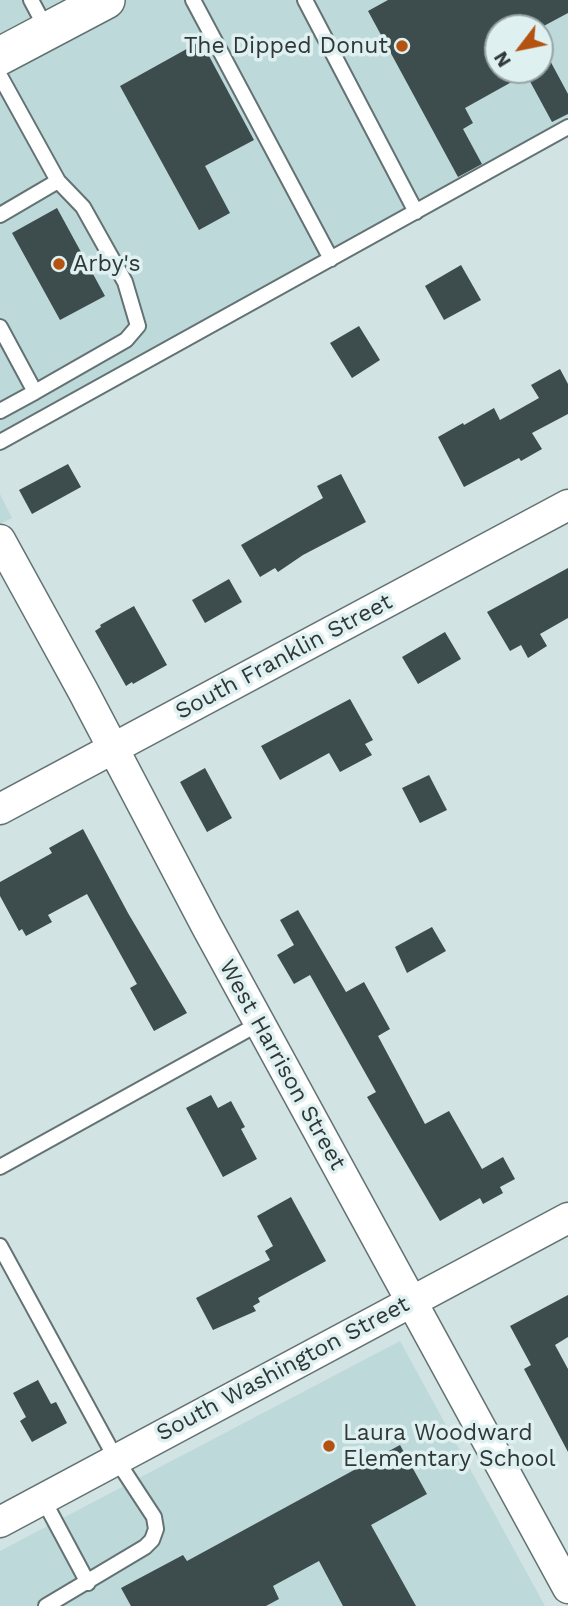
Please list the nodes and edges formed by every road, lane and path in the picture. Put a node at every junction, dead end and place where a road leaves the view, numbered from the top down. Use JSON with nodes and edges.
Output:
{"nodes":[{"id":1,"x":107,"y":0,"type":"edge"},
{"id":2,"x":193,"y":0,"type":"edge"},
{"id":3,"x":305,"y":0,"type":"edge"},
{"id":4,"x":40,"y":15,"type":"edge"},
{"id":5,"x":0,"y":56,"type":"edge"},
{"id":6,"x":0,"y":76,"type":"edge"},
{"id":7,"x":568,"y":127,"type":"edge"},
{"id":8,"x":58,"y":181,"type":"junction"},
{"id":9,"x":416,"y":212,"type":"junction"},
{"id":10,"x":0,"y":215,"type":"edge"},
{"id":11,"x":331,"y":259,"type":"junction"},
{"id":12,"x":0,"y":327,"type":"edge"},
{"id":13,"x":35,"y":392,"type":"junction"},
{"id":14,"x":0,"y":411,"type":"edge"},
{"id":15,"x":0,"y":442,"type":"edge"},
{"id":16,"x":568,"y":505,"type":"edge"},
{"id":17,"x":0,"y":540,"type":"edge"},
{"id":18,"x":113,"y":749,"type":"junction"},
{"id":19,"x":0,"y":809,"type":"edge"},
{"id":20,"x":260,"y":1023,"type":"junction"},
{"id":21,"x":0,"y":1167,"type":"edge"},
{"id":22,"x":568,"y":1218,"type":"edge"},
{"id":23,"x":0,"y":1246,"type":"edge"},
{"id":24,"x":411,"y":1301,"type":"junction"},
{"id":25,"x":116,"y":1458,"type":"junction"},
{"id":26,"x":43,"y":1499,"type":"junction"},
{"id":27,"x":0,"y":1522,"type":"edge"},
{"id":28,"x":88,"y":1583,"type":"junction"},
{"id":29,"x":568,"y":1588,"type":"edge"},
{"id":30,"x":46,"y":1606,"type":"edge"}],
"edges":[{"from":1,"to":4,"type":"street"},
{"from":2,"to":11,"type":"lane"},
{"from":3,"to":9,"type":"lane"},
{"from":4,"to":5,"type":"street"},
{"from":6,"to":8,"type":"lane"},
{"from":7,"to":9,"type":"lane"},
{"from":8,"to":10,"type":"lane"},
{"from":8,"to":13,"type":"lane"},
{"from":9,"to":11,"type":"lane"},
{"from":11,"to":15,"type":"lane"},
{"from":12,"to":13,"type":"lane"},
{"from":13,"to":14,"type":"lane"},
{"from":16,"to":18,"type":"street","name":"South Franklin Street"},
{"from":17,"to":18,"type":"street","name":"West Harrison Street"},
{"from":18,"to":19,"type":"street","name":"South Franklin Street"},
{"from":18,"to":20,"type":"street","name":"West Harrison Street"},
{"from":20,"to":21,"type":"lane"},
{"from":20,"to":24,"type":"street","name":"West Harrison Street"},
{"from":22,"to":24,"type":"street","name":"South Washington Street"},
{"from":23,"to":25,"type":"lane"},
{"from":24,"to":25,"type":"street","name":"South Washington Street"},
{"from":24,"to":29,"type":"street","name":"West Harrison Street"},
{"from":25,"to":26,"type":"street","name":"South Washington Street"},
{"from":25,"to":28,"type":"lane"},
{"from":26,"to":27,"type":"street","name":"South Washington Street"},
{"from":26,"to":28,"type":"lane"},
{"from":28,"to":30,"type":"lane"}]}
